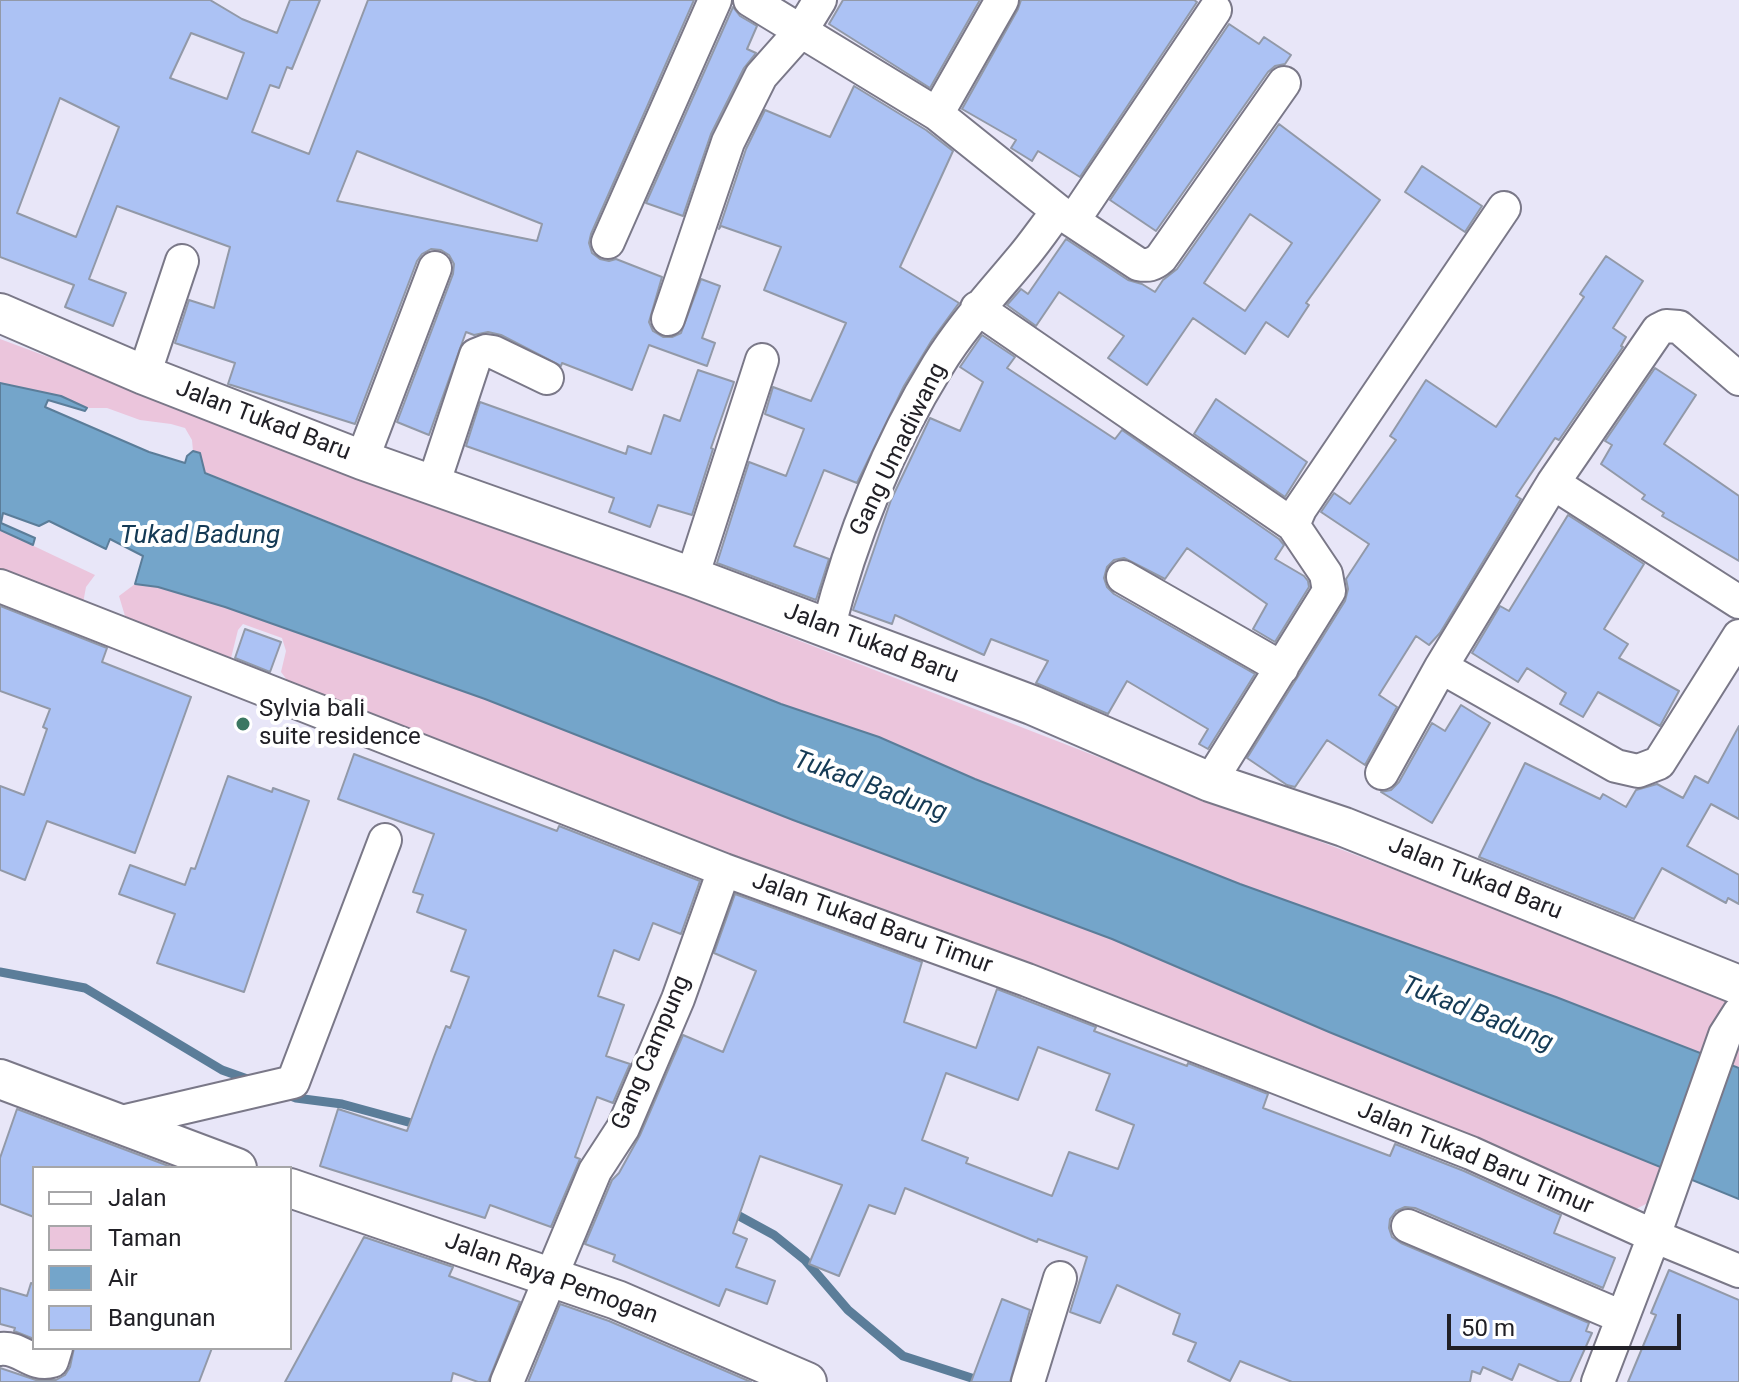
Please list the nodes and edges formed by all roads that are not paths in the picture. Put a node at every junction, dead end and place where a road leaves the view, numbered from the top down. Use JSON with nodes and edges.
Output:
{"nodes":[{"id":1,"x":715,"y":0,"type":"edge"},
{"id":2,"x":750,"y":0,"type":"edge"},
{"id":3,"x":820,"y":0,"type":"edge"},
{"id":4,"x":1002,"y":0,"type":"edge"},
{"id":5,"x":1215,"y":10,"type":"dead end"},
{"id":6,"x":801,"y":31,"type":"junction"},
{"id":7,"x":1284,"y":83,"type":"dead end"},
{"id":8,"x":937,"y":114,"type":"junction"},
{"id":9,"x":1504,"y":208,"type":"dead end"},
{"id":10,"x":1065,"y":216,"type":"junction"},
{"id":11,"x":608,"y":242,"type":"dead end"},
{"id":12,"x":182,"y":261,"type":"dead end"},
{"id":13,"x":435,"y":268,"type":"dead end"},
{"id":14,"x":977,"y":308,"type":"junction"},
{"id":15,"x":0,"y":313,"type":"edge"},
{"id":16,"x":668,"y":319,"type":"dead end"},
{"id":17,"x":762,"y":360,"type":"dead end"},
{"id":18,"x":144,"y":375,"type":"junction"},
{"id":19,"x":547,"y":378,"type":"dead end"},
{"id":20,"x":1739,"y":379,"type":"edge"},
{"id":21,"x":362,"y":460,"type":"junction"},
{"id":22,"x":1553,"y":483,"type":"junction"},
{"id":23,"x":433,"y":485,"type":"junction"},
{"id":24,"x":1293,"y":525,"type":"junction"},
{"id":25,"x":692,"y":577,"type":"junction"},
{"id":26,"x":1123,"y":577,"type":"dead end"},
{"id":27,"x":0,"y":588,"type":"edge"},
{"id":28,"x":1739,"y":602,"type":"edge"},
{"id":29,"x":828,"y":629,"type":"junction"},
{"id":30,"x":1739,"y":636,"type":"edge"},
{"id":31,"x":1441,"y":667,"type":"junction"},
{"id":32,"x":1282,"y":668,"type":"junction"},
{"id":33,"x":1382,"y":773,"type":"dead end"},
{"id":34,"x":1210,"y":782,"type":"junction"},
{"id":35,"x":385,"y":840,"type":"dead end"},
{"id":36,"x":724,"y":870,"type":"junction"},
{"id":37,"x":1739,"y":985,"type":"edge"},
{"id":38,"x":1732,"y":1024,"type":"edge"},
{"id":39,"x":0,"y":1079,"type":"edge"},
{"id":40,"x":117,"y":1123,"type":"junction"},
{"id":41,"x":232,"y":1166,"type":"edge"},
{"id":42,"x":292,"y":1194,"type":"edge"},
{"id":43,"x":1658,"y":1224,"type":"junction"},
{"id":44,"x":1408,"y":1226,"type":"dead end"},
{"id":45,"x":1739,"y":1271,"type":"edge"},
{"id":46,"x":552,"y":1277,"type":"junction"},
{"id":47,"x":1060,"y":1278,"type":"dead end"},
{"id":48,"x":1622,"y":1317,"type":"junction"},
{"id":49,"x":0,"y":1349,"type":"edge"},
{"id":50,"x":55,"y":1350,"type":"edge"},
{"id":51,"x":507,"y":1382,"type":"edge"},
{"id":52,"x":807,"y":1382,"type":"edge"},
{"id":53,"x":1028,"y":1382,"type":"edge"},
{"id":54,"x":1598,"y":1382,"type":"edge"}],
"edges":[{"from":1,"to":11,"type":"street"},
{"from":2,"to":6,"type":"street"},
{"from":3,"to":6,"type":"street"},
{"from":4,"to":8,"type":"street"},
{"from":5,"to":10,"type":"street","name":"Gang Umadiwang"},
{"from":6,"to":8,"type":"street"},
{"from":6,"to":16,"type":"street"},
{"from":7,"to":10,"type":"street"},
{"from":8,"to":10,"type":"street"},
{"from":9,"to":24,"type":"street"},
{"from":10,"to":14,"type":"street","name":"Gang Umadiwang"},
{"from":12,"to":18,"type":"street"},
{"from":13,"to":21,"type":"street"},
{"from":14,"to":24,"type":"street"},
{"from":14,"to":29,"type":"street","name":"Gang Umadiwang"},
{"from":15,"to":18,"type":"street","name":"Jalan Tukad Baru"},
{"from":17,"to":25,"type":"street"},
{"from":18,"to":21,"type":"street","name":"Jalan Tukad Baru"},
{"from":19,"to":23,"type":"street"},
{"from":20,"to":22,"type":"street"},
{"from":21,"to":23,"type":"street","name":"Jalan Tukad Baru"},
{"from":22,"to":28,"type":"street"},
{"from":22,"to":31,"type":"street"},
{"from":23,"to":25,"type":"street","name":"Jalan Tukad Baru"},
{"from":24,"to":32,"type":"street"},
{"from":25,"to":29,"type":"street","name":"Jalan Tukad Baru"},
{"from":26,"to":32,"type":"street"},
{"from":27,"to":36,"type":"street","name":"Jalan Tukad Baru Timur"},
{"from":29,"to":34,"type":"street","name":"Jalan Tukad Baru"},
{"from":30,"to":31,"type":"street"},
{"from":31,"to":33,"type":"street"},
{"from":32,"to":34,"type":"street"},
{"from":34,"to":37,"type":"street","name":"Jalan Tukad Baru"},
{"from":35,"to":40,"type":"street"},
{"from":36,"to":43,"type":"street","name":"Jalan Tukad Baru Timur"},
{"from":36,"to":46,"type":"street","name":"Gang Campung"},
{"from":38,"to":43,"type":"street"},
{"from":39,"to":40,"type":"street"},
{"from":40,"to":41,"type":"street"},
{"from":42,"to":46,"type":"street","name":"Jalan Raya Pemogan"},
{"from":43,"to":45,"type":"street","name":"Jalan Tukad Baru Timur"},
{"from":43,"to":48,"type":"street"},
{"from":44,"to":48,"type":"street"},
{"from":46,"to":51,"type":"street","name":"Gang Campung"},
{"from":46,"to":52,"type":"street","name":"Jalan Raya Pemogan"},
{"from":47,"to":53,"type":"street"},
{"from":48,"to":54,"type":"street"},
{"from":49,"to":50,"type":"street"}]}
